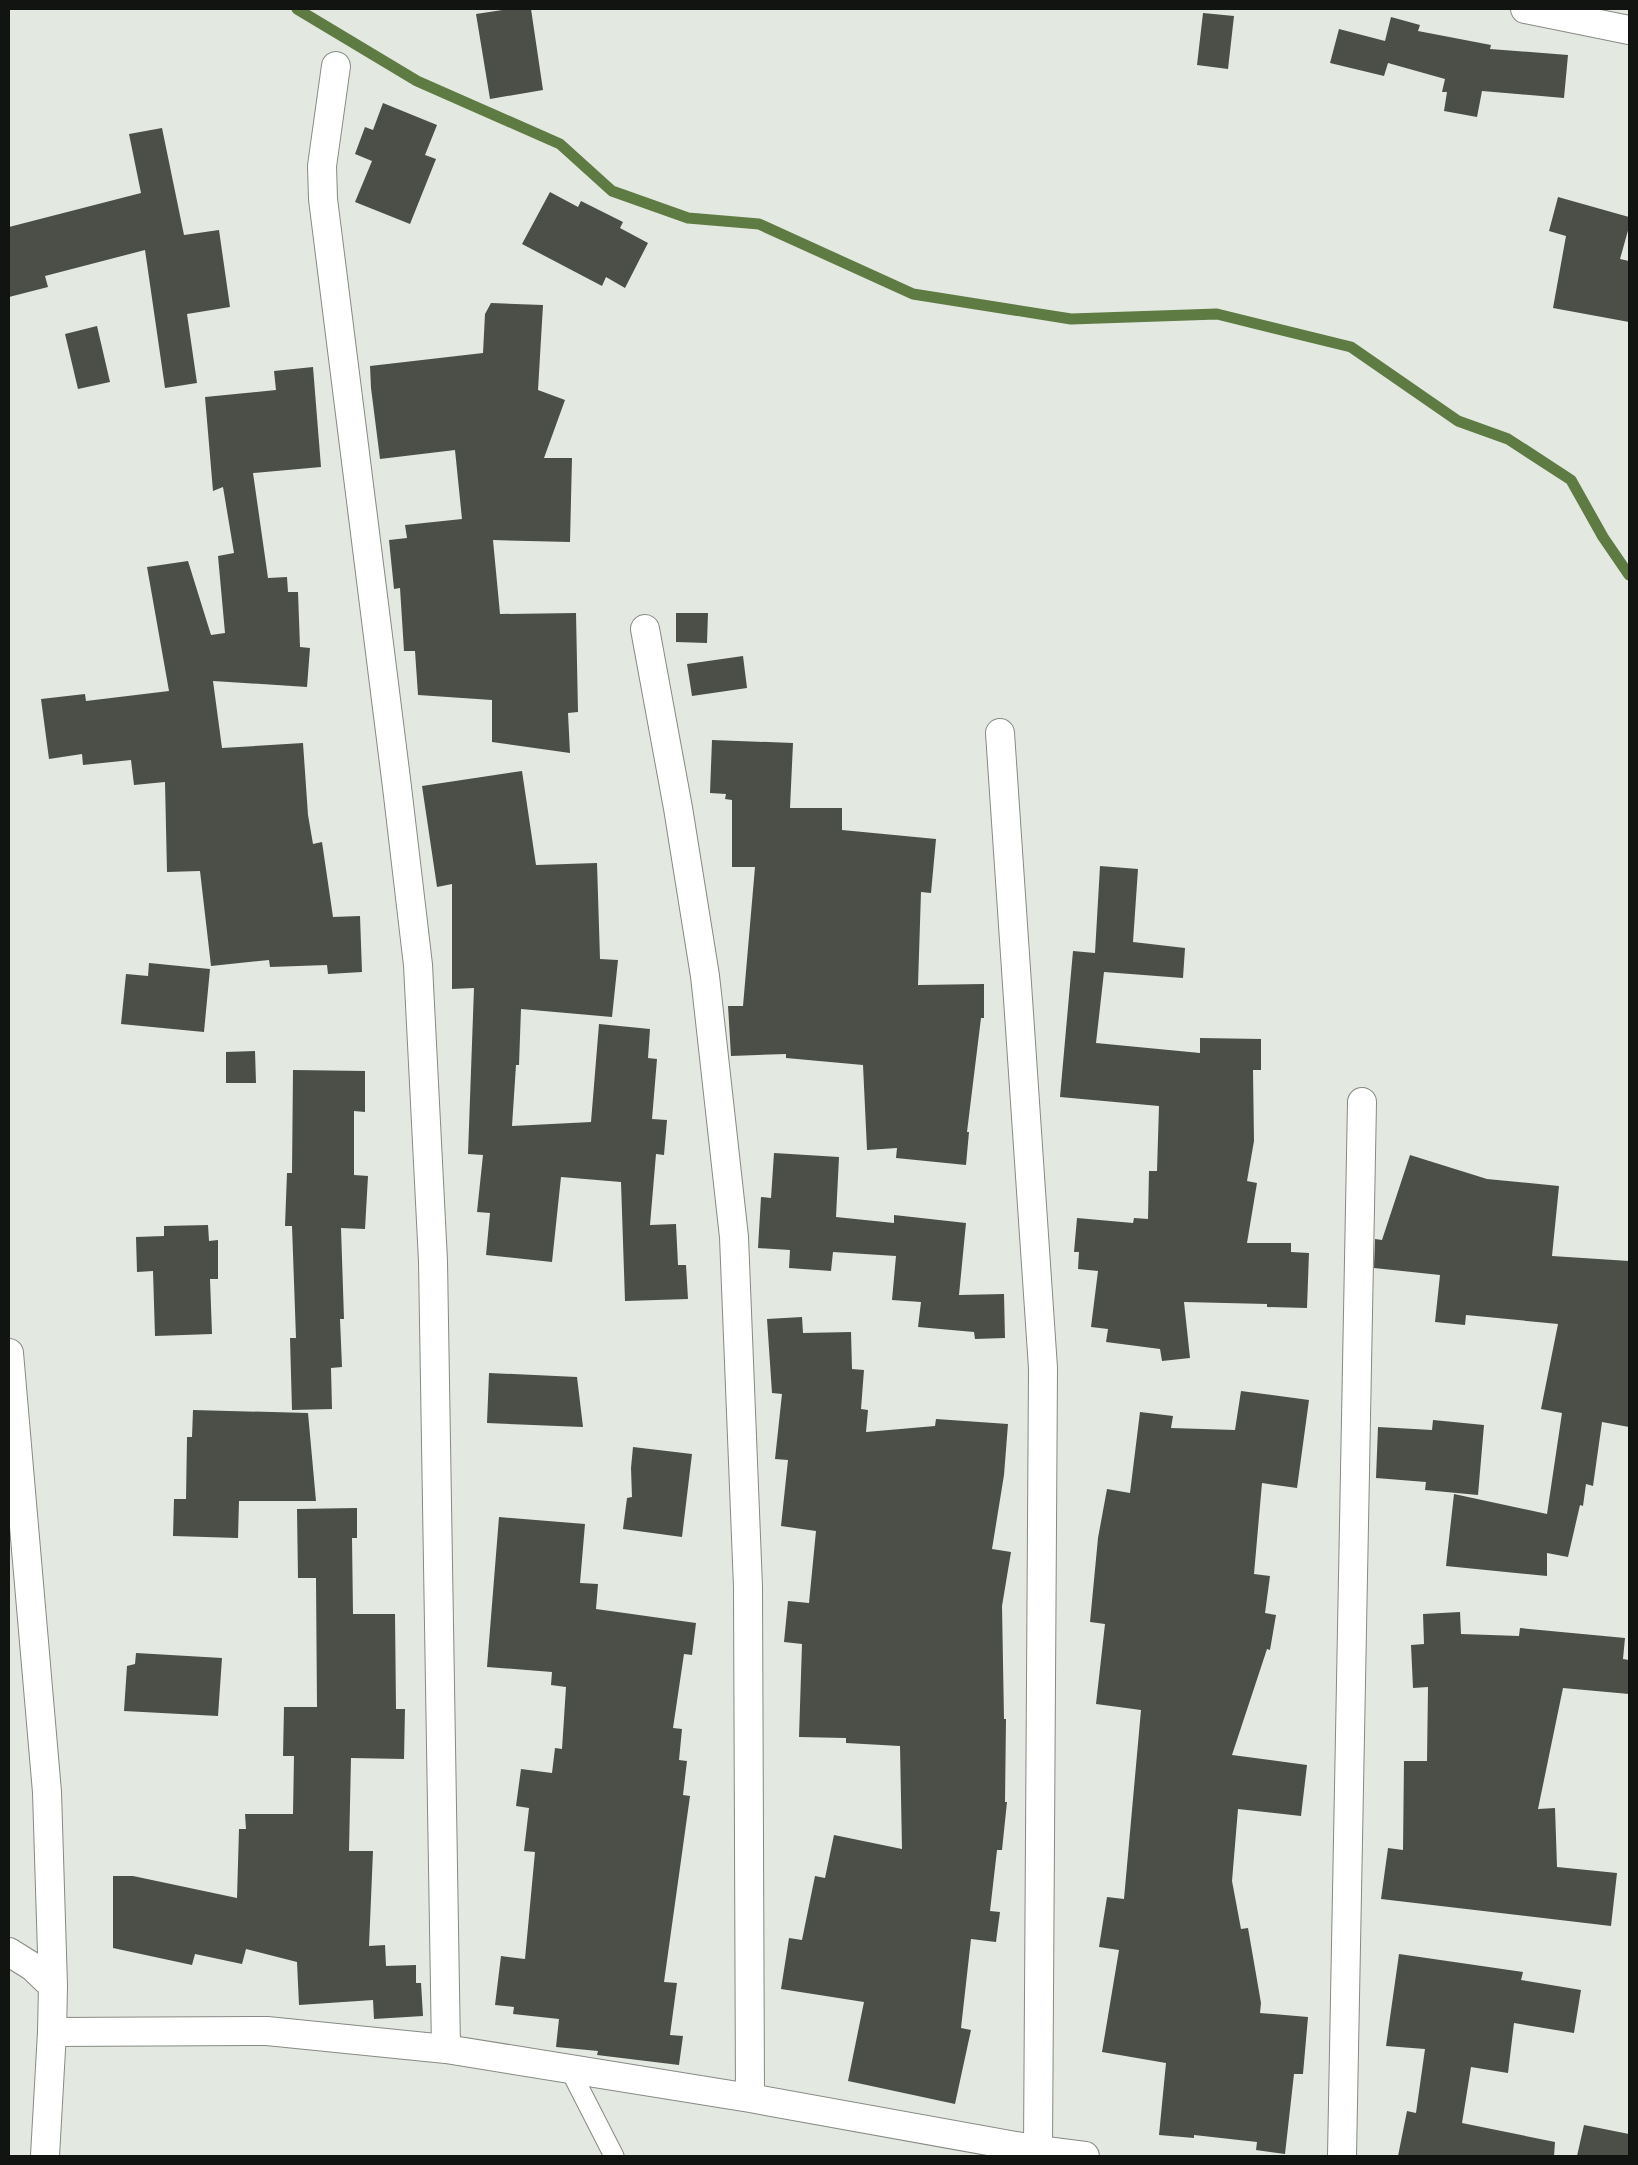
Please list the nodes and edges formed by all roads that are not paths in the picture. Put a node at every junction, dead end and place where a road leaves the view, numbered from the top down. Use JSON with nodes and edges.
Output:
{"nodes":[{"id":1,"x":1525,"y":9,"type":"edge"},
{"id":2,"x":1629,"y":30,"type":"edge"},
{"id":3,"x":336,"y":66,"type":"dead end"},
{"id":4,"x":645,"y":629,"type":"dead end"},
{"id":5,"x":1000,"y":733,"type":"dead end"},
{"id":6,"x":1362,"y":1102,"type":"dead end"},
{"id":7,"x":9,"y":1354,"type":"edge"},
{"id":8,"x":9,"y":1952,"type":"edge"},
{"id":9,"x":53,"y":1986,"type":"junction"},
{"id":10,"x":52,"y":2032,"type":"junction"},
{"id":11,"x":446,"y":2049,"type":"junction"},
{"id":12,"x":569,"y":2068,"type":"junction"},
{"id":13,"x":750,"y":2098,"type":"junction"},
{"id":14,"x":1038,"y":2150,"type":"junction"},
{"id":15,"x":45,"y":2156,"type":"edge"},
{"id":16,"x":614,"y":2156,"type":"edge"},
{"id":17,"x":1079,"y":2156,"type":"edge"},
{"id":18,"x":1342,"y":2156,"type":"edge"}],
"edges":[{"from":1,"to":2,"type":"street"},
{"from":3,"to":11,"type":"street"},
{"from":4,"to":13,"type":"street"},
{"from":5,"to":14,"type":"street"},
{"from":6,"to":18,"type":"street"},
{"from":7,"to":9,"type":"street"},
{"from":8,"to":9,"type":"street"},
{"from":9,"to":10,"type":"street"},
{"from":10,"to":11,"type":"street"},
{"from":10,"to":15,"type":"street"},
{"from":11,"to":12,"type":"street"},
{"from":12,"to":13,"type":"street"},
{"from":12,"to":16,"type":"lane"},
{"from":13,"to":14,"type":"street"},
{"from":14,"to":17,"type":"street"}]}
